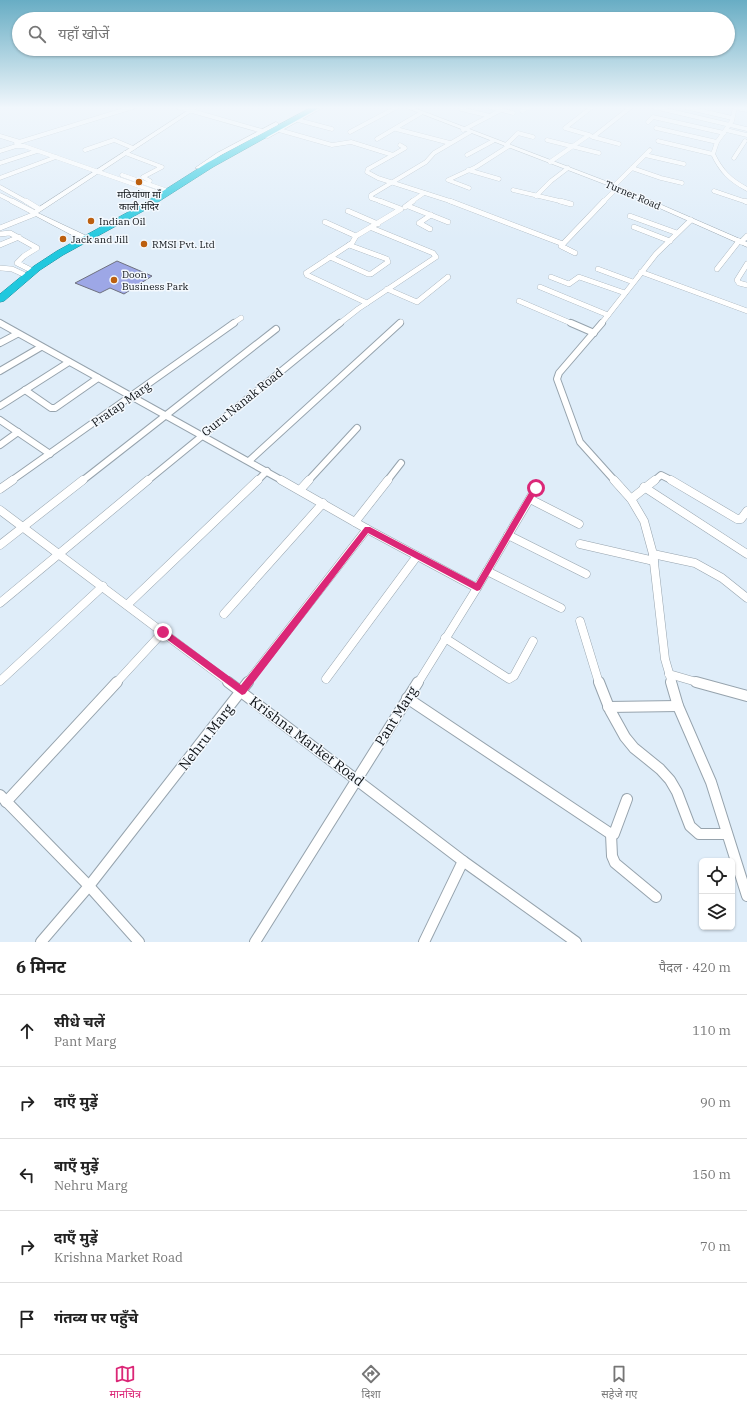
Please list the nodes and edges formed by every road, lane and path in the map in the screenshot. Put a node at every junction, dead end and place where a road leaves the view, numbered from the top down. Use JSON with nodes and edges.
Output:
{"nodes":[{"id":1,"x":34,"y":151,"type":"edge"},
{"id":2,"x":40,"y":151,"type":"edge"},
{"id":3,"x":49,"y":151,"type":"edge"},
{"id":4,"x":129,"y":151,"type":"edge"},
{"id":5,"x":225,"y":151,"type":"edge"},
{"id":6,"x":233,"y":151,"type":"edge"},
{"id":7,"x":234,"y":151,"type":"edge"},
{"id":8,"x":237,"y":151,"type":"edge"},
{"id":9,"x":380,"y":151,"type":"edge"},
{"id":10,"x":401,"y":151,"type":"edge"},
{"id":11,"x":437,"y":151,"type":"edge"},
{"id":12,"x":474,"y":151,"type":"edge"},
{"id":13,"x":500,"y":151,"type":"edge"},
{"id":14,"x":521,"y":151,"type":"edge"},
{"id":15,"x":565,"y":151,"type":"edge"},
{"id":16,"x":589,"y":151,"type":"edge"},
{"id":17,"x":649,"y":151,"type":"edge"},
{"id":18,"x":700,"y":151,"type":"edge"},
{"id":19,"x":714,"y":151,"type":"edge"},
{"id":20,"x":738,"y":151,"type":"edge"},
{"id":21,"x":599,"y":153,"type":"dead end"},
{"id":22,"x":125,"y":154,"type":"junction"},
{"id":23,"x":713,"y":154,"type":"junction"},
{"id":24,"x":63,"y":155,"type":"junction"},
{"id":25,"x":393,"y":155,"type":"junction"},
{"id":26,"x":467,"y":155,"type":"dead end"},
{"id":27,"x":645,"y":155,"type":"junction"},
{"id":28,"x":56,"y":157,"type":"junction"},
{"id":29,"x":734,"y":158,"type":"dead end"},
{"id":30,"x":550,"y":162,"type":"junction"},
{"id":31,"x":0,"y":163,"type":"edge"},
{"id":32,"x":684,"y":164,"type":"dead end"},
{"id":33,"x":204,"y":167,"type":"junction"},
{"id":34,"x":568,"y":168,"type":"junction"},
{"id":35,"x":632,"y":168,"type":"junction"},
{"id":36,"x":99,"y":170,"type":"junction"},
{"id":37,"x":468,"y":170,"type":"junction"},
{"id":38,"x":143,"y":177,"type":"junction"},
{"id":39,"x":0,"y":178,"type":"edge"},
{"id":40,"x":499,"y":179,"type":"dead end"},
{"id":41,"x":136,"y":180,"type":"junction"},
{"id":42,"x":393,"y":182,"type":"junction"},
{"id":43,"x":682,"y":183,"type":"dead end"},
{"id":44,"x":0,"y":187,"type":"edge"},
{"id":45,"x":616,"y":187,"type":"junction"},
{"id":46,"x":469,"y":188,"type":"dead end"},
{"id":47,"x":747,"y":189,"type":"edge"},
{"id":48,"x":165,"y":190,"type":"junction"},
{"id":49,"x":513,"y":190,"type":"dead end"},
{"id":50,"x":714,"y":191,"type":"dead end"},
{"id":51,"x":424,"y":193,"type":"junction"},
{"id":52,"x":0,"y":195,"type":"edge"},
{"id":53,"x":536,"y":196,"type":"junction"},
{"id":54,"x":747,"y":202,"type":"edge"},
{"id":55,"x":571,"y":204,"type":"dead end"},
{"id":56,"x":408,"y":206,"type":"junction"},
{"id":57,"x":401,"y":209,"type":"junction"},
{"id":58,"x":348,"y":211,"type":"dead end"},
{"id":59,"x":36,"y":212,"type":"junction"},
{"id":60,"x":431,"y":215,"type":"junction"},
{"id":61,"x":630,"y":216,"type":"dead end"},
{"id":62,"x":691,"y":220,"type":"junction"},
{"id":63,"x":325,"y":222,"type":"dead end"},
{"id":64,"x":448,"y":222,"type":"dead end"},
{"id":65,"x":378,"y":224,"type":"junction"},
{"id":66,"x":0,"y":228,"type":"edge"},
{"id":67,"x":372,"y":228,"type":"junction"},
{"id":68,"x":634,"y":228,"type":"dead end"},
{"id":69,"x":430,"y":229,"type":"dead end"},
{"id":70,"x":677,"y":233,"type":"junction"},
{"id":71,"x":0,"y":234,"type":"edge"},
{"id":72,"x":356,"y":236,"type":"junction"},
{"id":73,"x":747,"y":236,"type":"edge"},
{"id":74,"x":19,"y":237,"type":"junction"},
{"id":75,"x":84,"y":238,"type":"junction"},
{"id":76,"x":670,"y":241,"type":"junction"},
{"id":77,"x":742,"y":243,"type":"edge"},
{"id":78,"x":562,"y":244,"type":"junction"},
{"id":79,"x":0,"y":245,"type":"edge"},
{"id":80,"x":349,"y":245,"type":"junction"},
{"id":81,"x":575,"y":253,"type":"dead end"},
{"id":82,"x":330,"y":257,"type":"junction"},
{"id":83,"x":17,"y":263,"type":"junction"},
{"id":84,"x":747,"y":265,"type":"edge"},
{"id":85,"x":2,"y":268,"type":"edge"},
{"id":86,"x":598,"y":269,"type":"dead end"},
{"id":87,"x":717,"y":269,"type":"dead end"},
{"id":88,"x":26,"y":271,"type":"junction"},
{"id":89,"x":641,"y":272,"type":"junction"},
{"id":90,"x":448,"y":277,"type":"dead end"},
{"id":91,"x":552,"y":277,"type":"dead end"},
{"id":92,"x":634,"y":282,"type":"junction"},
{"id":93,"x":747,"y":285,"type":"edge"},
{"id":94,"x":540,"y":287,"type":"dead end"},
{"id":95,"x":387,"y":289,"type":"junction"},
{"id":96,"x":0,"y":292,"type":"edge"},
{"id":97,"x":625,"y":293,"type":"junction"},
{"id":98,"x":0,"y":299,"type":"edge"},
{"id":99,"x":519,"y":301,"type":"dead end"},
{"id":100,"x":367,"y":303,"type":"junction"},
{"id":101,"x":747,"y":311,"type":"edge"},
{"id":102,"x":608,"y":315,"type":"junction"},
{"id":103,"x":241,"y":318,"type":"dead end"},
{"id":104,"x":402,"y":322,"type":"dead end"},
{"id":105,"x":0,"y":323,"type":"edge"},
{"id":106,"x":276,"y":330,"type":"dead end"},
{"id":107,"x":594,"y":333,"type":"junction"},
{"id":108,"x":17,"y":334,"type":"junction"},
{"id":109,"x":0,"y":343,"type":"edge"},
{"id":110,"x":41,"y":347,"type":"junction"},
{"id":111,"x":69,"y":362,"type":"junction"},
{"id":112,"x":0,"y":371,"type":"edge"},
{"id":113,"x":98,"y":378,"type":"junction"},
{"id":114,"x":24,"y":390,"type":"junction"},
{"id":115,"x":132,"y":396,"type":"junction"},
{"id":116,"x":0,"y":406,"type":"edge"},
{"id":117,"x":166,"y":415,"type":"junction"},
{"id":118,"x":0,"y":420,"type":"edge"},
{"id":119,"x":357,"y":428,"type":"dead end"},
{"id":120,"x":18,"y":432,"type":"junction"},
{"id":121,"x":202,"y":435,"type":"junction"},
{"id":122,"x":0,"y":445,"type":"edge"},
{"id":123,"x":50,"y":454,"type":"junction"},
{"id":124,"x":249,"y":461,"type":"junction"},
{"id":125,"x":401,"y":463,"type":"dead end"},
{"id":126,"x":267,"y":471,"type":"junction"},
{"id":127,"x":644,"y":487,"type":"junction"},
{"id":128,"x":536,"y":488,"type":"dead end"},
{"id":129,"x":0,"y":489,"type":"edge"},
{"id":130,"x":300,"y":490,"type":"junction"},
{"id":131,"x":530,"y":499,"type":"junction"},
{"id":132,"x":631,"y":499,"type":"junction"},
{"id":133,"x":323,"y":503,"type":"junction"},
{"id":134,"x":0,"y":510,"type":"edge"},
{"id":135,"x":747,"y":511,"type":"edge"},
{"id":136,"x":355,"y":522,"type":"junction"},
{"id":137,"x":579,"y":524,"type":"dead end"},
{"id":138,"x":23,"y":526,"type":"junction"},
{"id":139,"x":367,"y":529,"type":"junction"},
{"id":140,"x":508,"y":534,"type":"junction"},
{"id":141,"x":580,"y":544,"type":"dead end"},
{"id":142,"x":0,"y":545,"type":"edge"},
{"id":143,"x":58,"y":554,"type":"junction"},
{"id":144,"x":747,"y":554,"type":"edge"},
{"id":145,"x":417,"y":556,"type":"junction"},
{"id":146,"x":654,"y":558,"type":"junction"},
{"id":147,"x":487,"y":571,"type":"junction"},
{"id":148,"x":586,"y":574,"type":"dead end"},
{"id":149,"x":103,"y":586,"type":"junction"},
{"id":150,"x":477,"y":588,"type":"junction"},
{"id":151,"x":747,"y":598,"type":"edge"},
{"id":152,"x":0,"y":604,"type":"edge"},
{"id":153,"x":127,"y":605,"type":"junction"},
{"id":154,"x":561,"y":608,"type":"dead end"},
{"id":155,"x":224,"y":614,"type":"dead end"},
{"id":156,"x":580,"y":621,"type":"dead end"},
{"id":157,"x":163,"y":632,"type":"junction"},
{"id":158,"x":445,"y":638,"type":"junction"},
{"id":159,"x":533,"y":641,"type":"dead end"},
{"id":160,"x":669,"y":674,"type":"junction"},
{"id":161,"x":326,"y":679,"type":"dead end"},
{"id":162,"x":0,"y":681,"type":"edge"},
{"id":163,"x":242,"y":691,"type":"junction"},
{"id":164,"x":747,"y":696,"type":"edge"},
{"id":165,"x":407,"y":698,"type":"junction"},
{"id":166,"x":678,"y":706,"type":"junction"},
{"id":167,"x":608,"y":707,"type":"junction"},
{"id":168,"x":356,"y":779,"type":"junction"},
{"id":169,"x":3,"y":798,"type":"edge"},
{"id":170,"x":627,"y":799,"type":"dead end"},
{"id":171,"x":611,"y":834,"type":"junction"},
{"id":172,"x":726,"y":834,"type":"junction"},
{"id":173,"x":463,"y":861,"type":"junction"},
{"id":174,"x":89,"y":886,"type":"junction"},
{"id":175,"x":747,"y":896,"type":"edge"},
{"id":176,"x":656,"y":897,"type":"dead end"},
{"id":177,"x":41,"y":942,"type":"edge"},
{"id":178,"x":139,"y":942,"type":"edge"},
{"id":179,"x":255,"y":942,"type":"edge"},
{"id":180,"x":424,"y":942,"type":"edge"},
{"id":181,"x":576,"y":942,"type":"edge"}],
"edges":[{"from":1,"to":31,"type":"street"},
{"from":2,"to":28,"type":"street"},
{"from":3,"to":24,"type":"street"},
{"from":4,"to":22,"type":"main road"},
{"from":5,"to":33,"type":"main road"},
{"from":6,"to":33,"type":"highway"},
{"from":7,"to":33,"type":"highway"},
{"from":8,"to":33,"type":"main road"},
{"from":9,"to":25,"type":"street"},
{"from":10,"to":25,"type":"street"},
{"from":11,"to":42,"type":"street"},
{"from":12,"to":26,"type":"street"},
{"from":13,"to":37,"type":"street"},
{"from":14,"to":30,"type":"main road","name":"Turner Road"},
{"from":15,"to":30,"type":"street"},
{"from":16,"to":21,"type":"street"},
{"from":17,"to":27,"type":"street"},
{"from":18,"to":23,"type":"street"},
{"from":19,"to":23,"type":"street"},
{"from":20,"to":29,"type":"street"},
{"from":22,"to":36,"type":"main road"},
{"from":22,"to":38,"type":"street"},
{"from":23,"to":47,"type":"street"},
{"from":24,"to":28,"type":"street"},
{"from":24,"to":36,"type":"street"},
{"from":25,"to":42,"type":"street"},
{"from":27,"to":32,"type":"street"},
{"from":27,"to":35,"type":"street"},
{"from":28,"to":36,"type":"street"},
{"from":28,"to":39,"type":"street"},
{"from":30,"to":34,"type":"main road","name":"Turner Road"},
{"from":33,"to":48,"type":"highway"},
{"from":33,"to":75,"type":"highway"},
{"from":34,"to":45,"type":"main road","name":"Turner Road"},
{"from":34,"to":53,"type":"street"},
{"from":35,"to":43,"type":"street"},
{"from":35,"to":45,"type":"street"},
{"from":36,"to":41,"type":"street"},
{"from":36,"to":48,"type":"street"},
{"from":36,"to":59,"type":"main road"},
{"from":37,"to":40,"type":"street"},
{"from":37,"to":46,"type":"street"},
{"from":38,"to":41,"type":"street"},
{"from":38,"to":48,"type":"street"},
{"from":41,"to":48,"type":"street"},
{"from":42,"to":51,"type":"street"},
{"from":42,"to":57,"type":"street"},
{"from":44,"to":59,"type":"street"},
{"from":45,"to":62,"type":"main road","name":"Turner Road"},
{"from":45,"to":78,"type":"street"},
{"from":48,"to":75,"type":"highway"},
{"from":49,"to":53,"type":"street"},
{"from":50,"to":54,"type":"street"},
{"from":51,"to":56,"type":"street"},
{"from":51,"to":78,"type":"street"},
{"from":52,"to":59,"type":"street"},
{"from":53,"to":55,"type":"street"},
{"from":56,"to":57,"type":"street"},
{"from":56,"to":60,"type":"street"},
{"from":57,"to":65,"type":"street"},
{"from":58,"to":65,"type":"street"},
{"from":59,"to":66,"type":"street"},
{"from":59,"to":75,"type":"main road"},
{"from":60,"to":64,"type":"street"},
{"from":60,"to":69,"type":"street"},
{"from":61,"to":70,"type":"street"},
{"from":62,"to":70,"type":"street"},
{"from":62,"to":77,"type":"main road","name":"Turner Road"},
{"from":63,"to":72,"type":"street"},
{"from":65,"to":67,"type":"street"},
{"from":67,"to":72,"type":"street"},
{"from":67,"to":95,"type":"street","name":"Guru Nanak Road"},
{"from":68,"to":76,"type":"street"},
{"from":70,"to":76,"type":"street"},
{"from":71,"to":74,"type":"street"},
{"from":72,"to":80,"type":"street"},
{"from":73,"to":77,"type":"street"},
{"from":74,"to":79,"type":"street"},
{"from":74,"to":83,"type":"street"},
{"from":75,"to":88,"type":"highway"},
{"from":75,"to":98,"type":"highway"},
{"from":76,"to":89,"type":"street"},
{"from":77,"to":87,"type":"street"},
{"from":78,"to":81,"type":"street"},
{"from":80,"to":82,"type":"street"},
{"from":80,"to":82,"type":"street"},
{"from":82,"to":100,"type":"street"},
{"from":83,"to":85,"type":"street"},
{"from":83,"to":88,"type":"street"},
{"from":84,"to":93,"type":"street"},
{"from":85,"to":88,"type":"street"},
{"from":86,"to":92,"type":"street"},
{"from":88,"to":96,"type":"highway"},
{"from":89,"to":92,"type":"street"},
{"from":89,"to":101,"type":"street"},
{"from":90,"to":95,"type":"street"},
{"from":91,"to":97,"type":"street"},
{"from":92,"to":97,"type":"street"},
{"from":94,"to":102,"type":"street"},
{"from":95,"to":100,"type":"street","name":"Guru Nanak Road"},
{"from":97,"to":102,"type":"street"},
{"from":99,"to":107,"type":"street"},
{"from":100,"to":121,"type":"street","name":"Guru Nanak Road"},
{"from":102,"to":107,"type":"street"},
{"from":103,"to":115,"type":"street","name":"Pratap Marg"},
{"from":104,"to":124,"type":"street"},
{"from":105,"to":108,"type":"street"},
{"from":106,"to":117,"type":"street"},
{"from":107,"to":132,"type":"street"},
{"from":108,"to":109,"type":"street"},
{"from":108,"to":110,"type":"street"},
{"from":110,"to":111,"type":"street"},
{"from":110,"to":112,"type":"street"},
{"from":111,"to":113,"type":"street"},
{"from":111,"to":114,"type":"street"},
{"from":113,"to":114,"type":"street"},
{"from":113,"to":115,"type":"street"},
{"from":114,"to":116,"type":"street"},
{"from":115,"to":117,"type":"street"},
{"from":115,"to":123,"type":"street","name":"Pratap Marg"},
{"from":117,"to":121,"type":"street"},
{"from":117,"to":138,"type":"street"},
{"from":118,"to":120,"type":"street"},
{"from":119,"to":130,"type":"street"},
{"from":120,"to":122,"type":"street"},
{"from":120,"to":123,"type":"street"},
{"from":121,"to":124,"type":"street"},
{"from":121,"to":143,"type":"street","name":"Guru Nanak Road"},
{"from":123,"to":129,"type":"street","name":"Pratap Marg"},
{"from":124,"to":126,"type":"street"},
{"from":125,"to":136,"type":"street"},
{"from":126,"to":130,"type":"street"},
{"from":126,"to":153,"type":"street"},
{"from":127,"to":132,"type":"street"},
{"from":127,"to":135,"type":"street"},
{"from":127,"to":144,"type":"street"},
{"from":128,"to":131,"type":"street","name":"Pant Marg"},
{"from":130,"to":133,"type":"street"},
{"from":131,"to":137,"type":"street"},
{"from":131,"to":140,"type":"street","name":"Pant Marg"},
{"from":132,"to":146,"type":"street"},
{"from":133,"to":136,"type":"street"},
{"from":133,"to":155,"type":"street"},
{"from":134,"to":138,"type":"street","name":"Krishna Market Road"},
{"from":136,"to":139,"type":"street"},
{"from":138,"to":142,"type":"street"},
{"from":138,"to":143,"type":"street","name":"Krishna Market Road"},
{"from":139,"to":145,"type":"street"},
{"from":139,"to":163,"type":"street","name":"Nehru Marg"},
{"from":140,"to":147,"type":"street","name":"Pant Marg"},
{"from":140,"to":148,"type":"street"},
{"from":141,"to":146,"type":"street"},
{"from":143,"to":149,"type":"street","name":"Krishna Market Road"},
{"from":143,"to":152,"type":"street","name":"Guru Nanak Road"},
{"from":145,"to":150,"type":"street"},
{"from":145,"to":161,"type":"street"},
{"from":146,"to":151,"type":"street"},
{"from":146,"to":160,"type":"street"},
{"from":147,"to":150,"type":"street","name":"Pant Marg"},
{"from":147,"to":154,"type":"street"},
{"from":149,"to":153,"type":"street","name":"Krishna Market Road"},
{"from":149,"to":162,"type":"street"},
{"from":150,"to":158,"type":"street","name":"Pant Marg"},
{"from":153,"to":157,"type":"street","name":"Krishna Market Road"},
{"from":156,"to":167,"type":"street"},
{"from":157,"to":163,"type":"street","name":"Krishna Market Road"},
{"from":157,"to":169,"type":"street"},
{"from":158,"to":159,"type":"street"},
{"from":158,"to":165,"type":"street","name":"Pant Marg"},
{"from":160,"to":164,"type":"street"},
{"from":160,"to":166,"type":"street"},
{"from":163,"to":168,"type":"street","name":"Krishna Market Road"},
{"from":163,"to":174,"type":"street","name":"Nehru Marg"},
{"from":165,"to":168,"type":"street","name":"Pant Marg"},
{"from":165,"to":171,"type":"street"},
{"from":166,"to":167,"type":"street"},
{"from":166,"to":172,"type":"street"},
{"from":167,"to":172,"type":"street"},
{"from":168,"to":173,"type":"street","name":"Krishna Market Road"},
{"from":168,"to":179,"type":"street","name":"Pant Marg"},
{"from":169,"to":174,"type":"street"},
{"from":170,"to":171,"type":"street"},
{"from":171,"to":176,"type":"street"},
{"from":172,"to":175,"type":"street"},
{"from":173,"to":180,"type":"street"},
{"from":173,"to":181,"type":"street","name":"Krishna Market Road"},
{"from":174,"to":177,"type":"street","name":"Nehru Marg"},
{"from":174,"to":178,"type":"street"}]}
